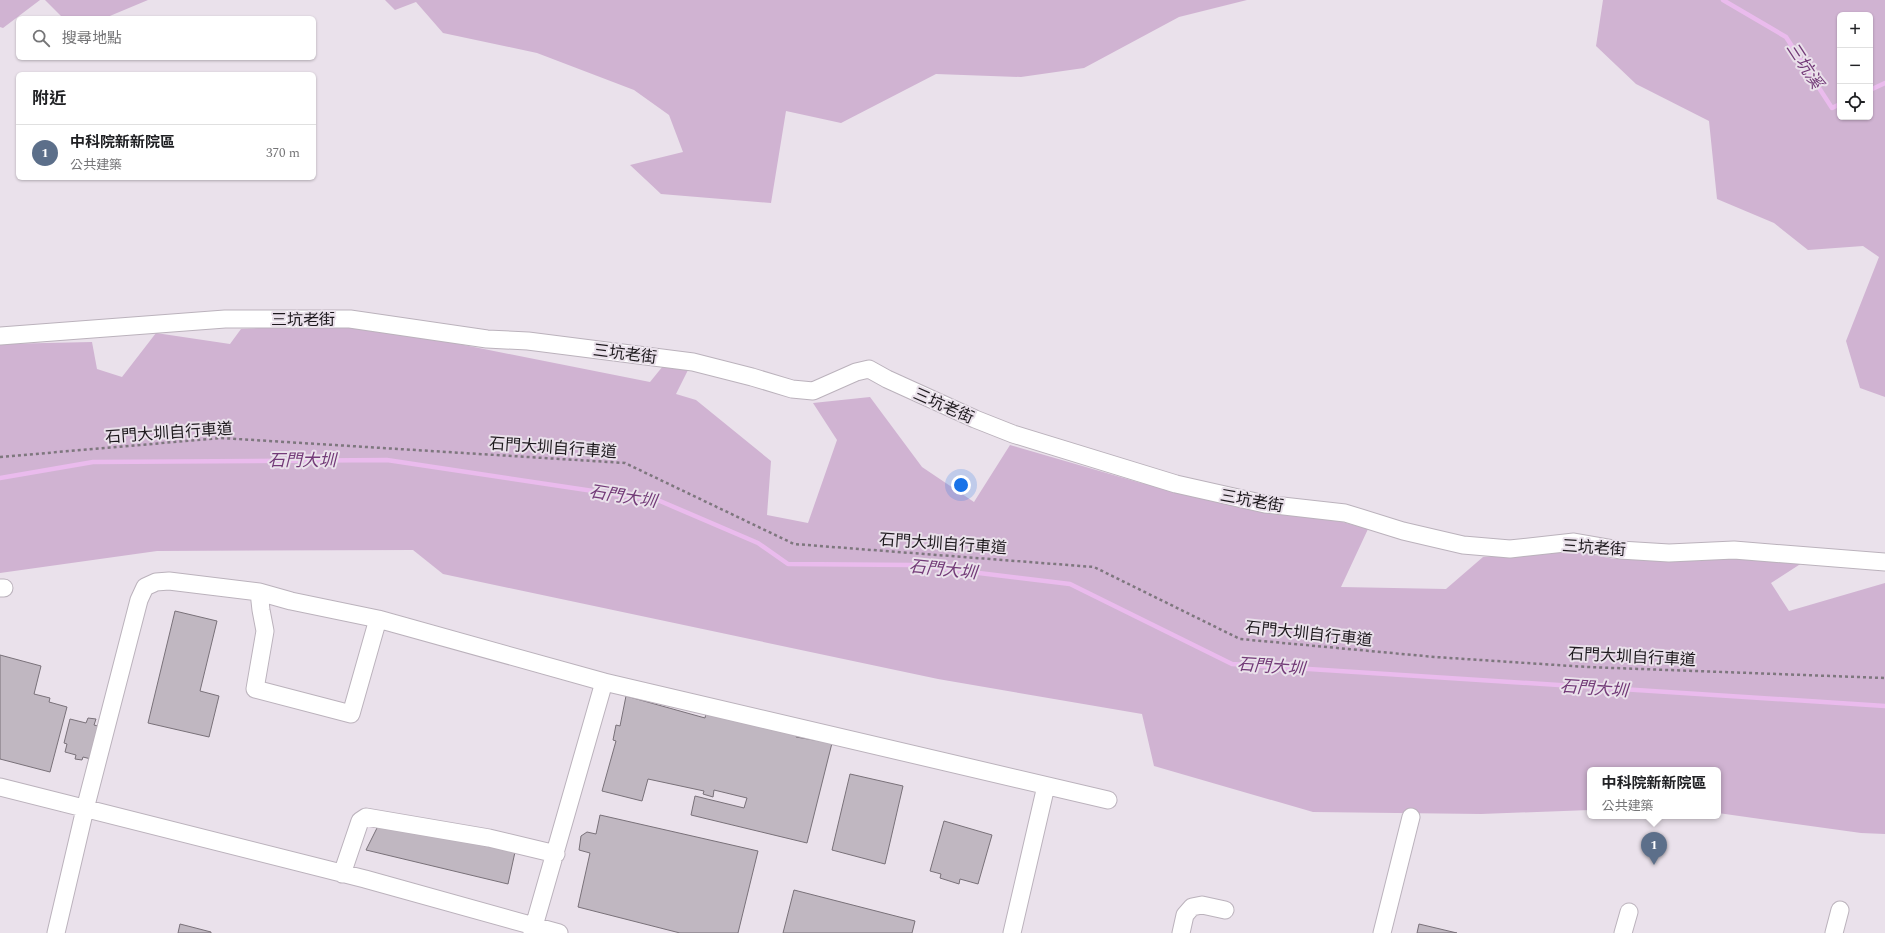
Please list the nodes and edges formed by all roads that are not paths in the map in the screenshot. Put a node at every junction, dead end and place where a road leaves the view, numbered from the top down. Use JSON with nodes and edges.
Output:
{"nodes":[{"id":1,"x":0,"y":336,"type":"edge"},
{"id":2,"x":1885,"y":562,"type":"edge"},
{"id":3,"x":259,"y":592,"type":"junction"},
{"id":4,"x":378,"y":619,"type":"junction"},
{"id":5,"x":604,"y":682,"type":"junction"},
{"id":6,"x":1046,"y":786,"type":"junction"},
{"id":7,"x":0,"y":787,"type":"edge"},
{"id":8,"x":1108,"y":800,"type":"dead end"},
{"id":9,"x":85,"y":809,"type":"junction"},
{"id":10,"x":1412,"y":817,"type":"dead end"},
{"id":11,"x":556,"y":854,"type":"junction"},
{"id":12,"x":342,"y":874,"type":"junction"},
{"id":13,"x":1225,"y":910,"type":"dead end"},
{"id":14,"x":1840,"y":910,"type":"dead end"},
{"id":15,"x":1629,"y":912,"type":"dead end"},
{"id":16,"x":533,"y":930,"type":"edge"},
{"id":17,"x":56,"y":933,"type":"edge"},
{"id":18,"x":560,"y":933,"type":"edge"},
{"id":19,"x":1012,"y":933,"type":"edge"},
{"id":20,"x":1182,"y":933,"type":"edge"},
{"id":21,"x":1382,"y":933,"type":"edge"},
{"id":22,"x":1623,"y":933,"type":"edge"},
{"id":23,"x":1834,"y":933,"type":"edge"}],
"edges":[{"from":1,"to":2,"type":"street","name":"三坑老街"},
{"from":3,"to":4,"type":"street"},
{"from":3,"to":4,"type":"street"},
{"from":3,"to":9,"type":"street"},
{"from":4,"to":5,"type":"street"},
{"from":5,"to":6,"type":"street"},
{"from":5,"to":11,"type":"street"},
{"from":6,"to":8,"type":"street"},
{"from":6,"to":19,"type":"street"},
{"from":7,"to":9,"type":"street"},
{"from":9,"to":12,"type":"street"},
{"from":9,"to":17,"type":"street"},
{"from":10,"to":21,"type":"street"},
{"from":11,"to":12,"type":"street"},
{"from":11,"to":16,"type":"street"},
{"from":12,"to":16,"type":"street"},
{"from":13,"to":20,"type":"street"},
{"from":14,"to":23,"type":"street"},
{"from":15,"to":22,"type":"street"},
{"from":16,"to":18,"type":"street"}]}
